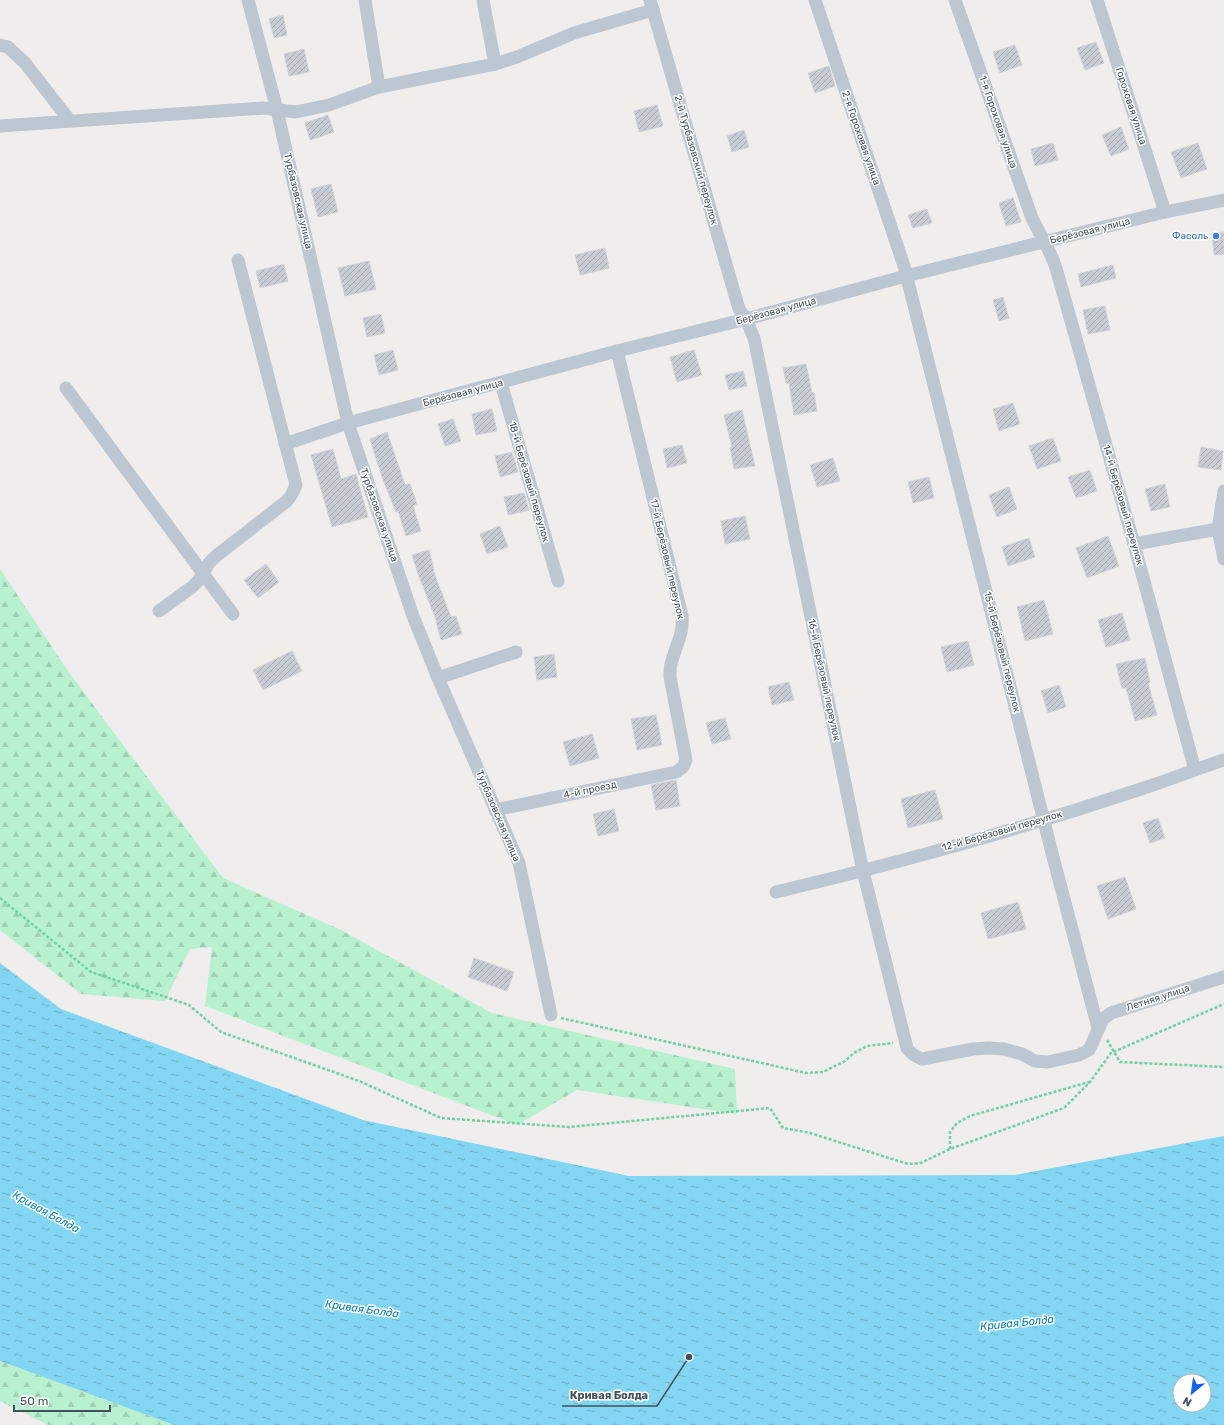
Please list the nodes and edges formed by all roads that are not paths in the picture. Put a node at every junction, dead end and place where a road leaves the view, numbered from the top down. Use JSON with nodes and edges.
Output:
{"nodes":[{"id":1,"x":248,"y":0,"type":"edge"},
{"id":2,"x":365,"y":0,"type":"edge"},
{"id":3,"x":483,"y":0,"type":"edge"},
{"id":4,"x":815,"y":0,"type":"edge"},
{"id":5,"x":955,"y":0,"type":"edge"},
{"id":6,"x":1097,"y":0,"type":"edge"},
{"id":7,"x":651,"y":5,"type":"edge"},
{"id":8,"x":0,"y":45,"type":"edge"},
{"id":9,"x":495,"y":64,"type":"junction"},
{"id":10,"x":379,"y":87,"type":"junction"},
{"id":11,"x":277,"y":110,"type":"junction"},
{"id":12,"x":70,"y":121,"type":"junction"},
{"id":13,"x":0,"y":126,"type":"edge"},
{"id":14,"x":1224,"y":200,"type":"edge"},
{"id":15,"x":1165,"y":212,"type":"junction"},
{"id":16,"x":1046,"y":242,"type":"junction"},
{"id":17,"x":238,"y":260,"type":"dead end"},
{"id":18,"x":906,"y":276,"type":"junction"},
{"id":19,"x":746,"y":319,"type":"junction"},
{"id":20,"x":617,"y":351,"type":"junction"},
{"id":21,"x":501,"y":383,"type":"junction"},
{"id":22,"x":66,"y":388,"type":"dead end"},
{"id":23,"x":348,"y":423,"type":"junction"},
{"id":24,"x":285,"y":444,"type":"junction"},
{"id":25,"x":1224,"y":491,"type":"edge"},
{"id":26,"x":1218,"y":528,"type":"junction"},
{"id":27,"x":1134,"y":544,"type":"junction"},
{"id":28,"x":1224,"y":559,"type":"edge"},
{"id":29,"x":202,"y":572,"type":"junction"},
{"id":30,"x":558,"y":581,"type":"dead end"},
{"id":31,"x":159,"y":611,"type":"dead end"},
{"id":32,"x":233,"y":614,"type":"dead end"},
{"id":33,"x":516,"y":652,"type":"dead end"},
{"id":34,"x":438,"y":678,"type":"junction"},
{"id":35,"x":1224,"y":760,"type":"edge"},
{"id":36,"x":683,"y":767,"type":"joint"},
{"id":37,"x":1195,"y":770,"type":"junction"},
{"id":38,"x":495,"y":810,"type":"junction"},
{"id":39,"x":1044,"y":820,"type":"junction"},
{"id":40,"x":863,"y":872,"type":"junction"},
{"id":41,"x":776,"y":892,"type":"dead end"},
{"id":42,"x":1224,"y":977,"type":"edge"},
{"id":43,"x":551,"y":1015,"type":"road end"},
{"id":44,"x":1098,"y":1028,"type":"junction"},
{"id":45,"x":905,"y":1042,"type":"joint"}],
"edges":[{"from":1,"to":11,"type":"street","name":"Турбазовская улица"},
{"from":2,"to":10,"type":"street"},
{"from":3,"to":9,"type":"street"},
{"from":4,"to":18,"type":"street","name":"2-я Гороховая улица"},
{"from":5,"to":16,"type":"street","name":"1-я Гороховая улица"},
{"from":6,"to":15,"type":"street","name":"Гороховая улица"},
{"from":7,"to":9,"type":"street"},
{"from":7,"to":19,"type":"street","name":"2-й Турбазовский переулок"},
{"from":8,"to":12,"type":"street"},
{"from":9,"to":10,"type":"street"},
{"from":10,"to":11,"type":"street"},
{"from":11,"to":12,"type":"street"},
{"from":11,"to":23,"type":"street","name":"Турбазовская улица"},
{"from":12,"to":13,"type":"street"},
{"from":14,"to":15,"type":"street","name":"Берёзовая улица"},
{"from":15,"to":16,"type":"street","name":"Берёзовая улица"},
{"from":16,"to":18,"type":"street","name":"Берёзовая улица"},
{"from":16,"to":27,"type":"street","name":"14-й Берёзовый переулок"},
{"from":17,"to":24,"type":"street"},
{"from":18,"to":19,"type":"street","name":"Берёзовая улица"},
{"from":18,"to":39,"type":"street","name":"15-й Берёзовый переулок"},
{"from":19,"to":20,"type":"street","name":"Берёзовая улица"},
{"from":19,"to":40,"type":"street","name":"16-й Берёзовый переулок"},
{"from":20,"to":21,"type":"street","name":"Берёзовая улица"},
{"from":20,"to":36,"type":"street","name":"17-й Берёзовый переулок"},
{"from":21,"to":23,"type":"street","name":"Берёзовая улица"},
{"from":21,"to":30,"type":"street","name":"18-й Берёзовый переулок"},
{"from":22,"to":29,"type":"street"},
{"from":23,"to":24,"type":"street","name":"Берёзовая улица"},
{"from":23,"to":34,"type":"street","name":"Турбазовская улица"},
{"from":24,"to":29,"type":"street"},
{"from":25,"to":26,"type":"street"},
{"from":26,"to":27,"type":"street"},
{"from":26,"to":28,"type":"street"},
{"from":27,"to":37,"type":"street","name":"14-й Берёзовый переулок"},
{"from":29,"to":31,"type":"street"},
{"from":29,"to":32,"type":"street"},
{"from":33,"to":34,"type":"street"},
{"from":34,"to":38,"type":"street","name":"Турбазовская улица"},
{"from":35,"to":37,"type":"street","name":"12-й Берёзовый переулок"},
{"from":36,"to":38,"type":"street","name":"4-й проезд"},
{"from":37,"to":39,"type":"street","name":"12-й Берёзовый переулок"},
{"from":38,"to":43,"type":"street","name":"Турбазовская улица"},
{"from":39,"to":40,"type":"street","name":"12-й Берёзовый переулок"},
{"from":39,"to":44,"type":"street","name":"15-й Берёзовый переулок"},
{"from":40,"to":41,"type":"street","name":"12-й Берёзовый переулок"},
{"from":40,"to":45,"type":"street","name":"16-й Берёзовый переулок"},
{"from":42,"to":44,"type":"street","name":"Летняя улица"},
{"from":44,"to":45,"type":"street","name":"Летняя улица"}]}
